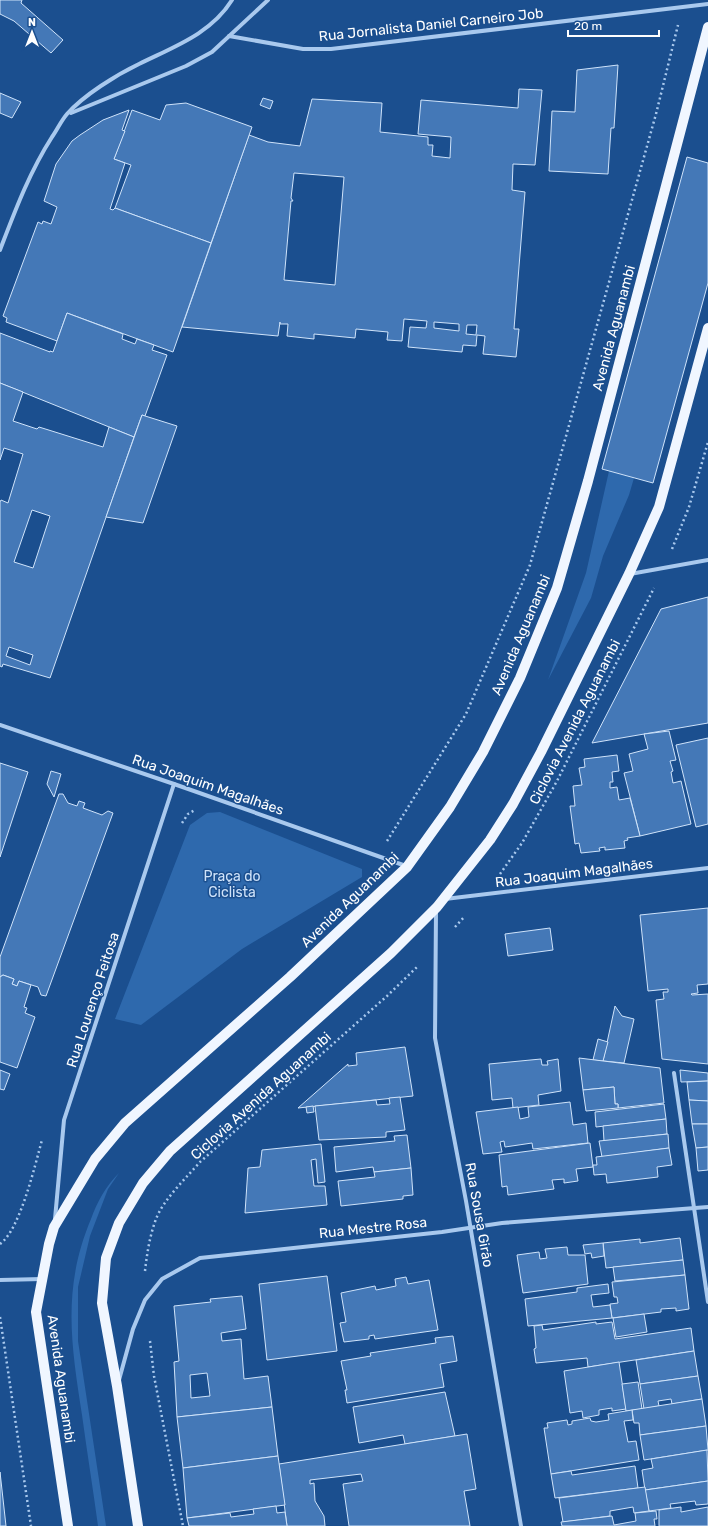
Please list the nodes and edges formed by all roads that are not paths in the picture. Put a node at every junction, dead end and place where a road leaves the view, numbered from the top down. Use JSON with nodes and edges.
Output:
{"nodes":[{"id":1,"x":232,"y":0,"type":"edge"},
{"id":2,"x":268,"y":0,"type":"edge"},
{"id":3,"x":708,"y":4,"type":"edge"},
{"id":4,"x":708,"y":27,"type":"edge"},
{"id":5,"x":229,"y":36,"type":"junction"},
{"id":6,"x":66,"y":114,"type":"junction"},
{"id":7,"x":0,"y":250,"type":"edge"},
{"id":8,"x":708,"y":328,"type":"edge"},
{"id":9,"x":708,"y":560,"type":"edge"},
{"id":10,"x":629,"y":574,"type":"junction"},
{"id":11,"x":0,"y":725,"type":"edge"},
{"id":12,"x":174,"y":784,"type":"junction"},
{"id":13,"x":407,"y":866,"type":"junction"},
{"id":14,"x":708,"y":868,"type":"edge"},
{"id":15,"x":440,"y":903,"type":"junction"},
{"id":16,"x":674,"y":1073,"type":"dead end"},
{"id":17,"x":708,"y":1207,"type":"edge"},
{"id":18,"x":694,"y":1209,"type":"junction"},
{"id":19,"x":54,"y":1227,"type":"junction"},
{"id":20,"x":470,"y":1228,"type":"junction"},
{"id":21,"x":42,"y":1279,"type":"junction"},
{"id":22,"x":0,"y":1280,"type":"edge"},
{"id":23,"x":708,"y":1302,"type":"edge"},
{"id":24,"x":117,"y":1386,"type":"junction"},
{"id":25,"x":68,"y":1526,"type":"edge"},
{"id":26,"x":138,"y":1526,"type":"edge"},
{"id":27,"x":520,"y":1526,"type":"edge"}],
"edges":[{"from":1,"to":6,"type":"street"},
{"from":2,"to":5,"type":"street"},
{"from":3,"to":5,"type":"street","name":"Rua Jornalista Daniel Carneiro Job"},
{"from":4,"to":13,"type":"main road","name":"Avenida Aguanambi"},
{"from":5,"to":6,"type":"street"},
{"from":6,"to":7,"type":"street"},
{"from":8,"to":10,"type":"main road"},
{"from":9,"to":10,"type":"street"},
{"from":10,"to":15,"type":"main road"},
{"from":11,"to":12,"type":"street","name":"Rua Joaquim Magalhães"},
{"from":12,"to":13,"type":"street","name":"Rua Joaquim Magalhães"},
{"from":12,"to":19,"type":"street","name":"Rua Lourenço Feitosa"},
{"from":13,"to":19,"type":"main road","name":"Avenida Aguanambi"},
{"from":14,"to":15,"type":"street","name":"Rua Joaquim Magalhães"},
{"from":15,"to":20,"type":"street","name":"Rua Sousa Girão"},
{"from":15,"to":24,"type":"main road"},
{"from":16,"to":18,"type":"street"},
{"from":17,"to":18,"type":"street","name":"Rua Mestre Rosa"},
{"from":18,"to":20,"type":"street","name":"Rua Mestre Rosa"},
{"from":18,"to":23,"type":"street"},
{"from":19,"to":21,"type":"main road","name":"Avenida Aguanambi"},
{"from":20,"to":24,"type":"street","name":"Rua Mestre Rosa"},
{"from":20,"to":27,"type":"street","name":"Rua Sousa Girão"},
{"from":21,"to":22,"type":"street"},
{"from":21,"to":25,"type":"main road","name":"Avenida Aguanambi"},
{"from":24,"to":26,"type":"main road"}]}
